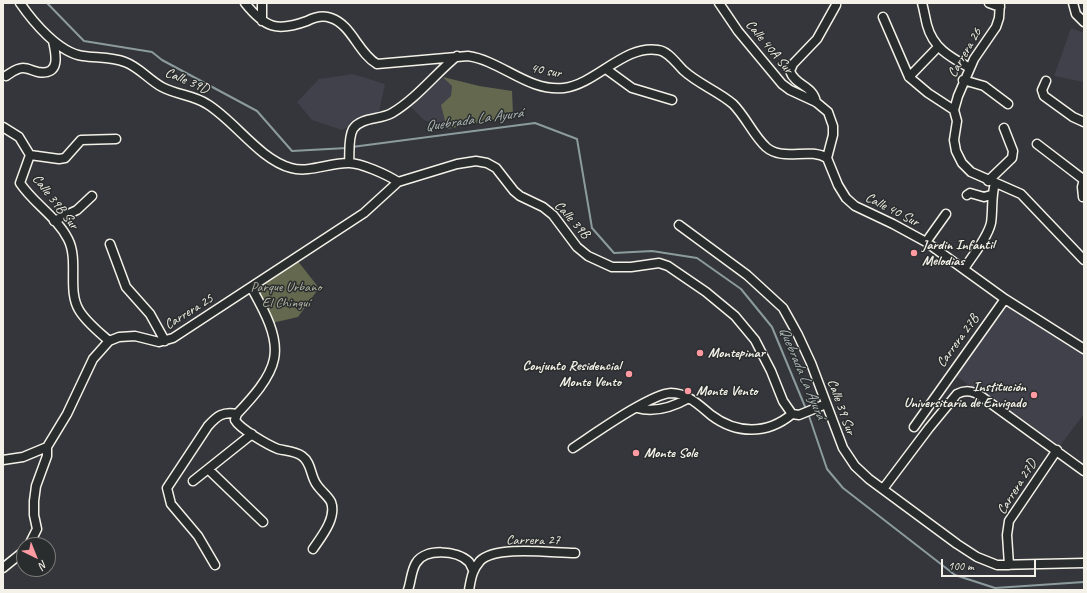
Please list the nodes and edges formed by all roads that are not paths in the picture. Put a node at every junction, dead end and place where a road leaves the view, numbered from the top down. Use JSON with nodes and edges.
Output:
{"nodes":[{"id":1,"x":20,"y":3,"type":"edge"},
{"id":2,"x":246,"y":3,"type":"edge"},
{"id":3,"x":262,"y":3,"type":"edge"},
{"id":4,"x":719,"y":3,"type":"edge"},
{"id":5,"x":922,"y":3,"type":"edge"},
{"id":6,"x":989,"y":3,"type":"edge"},
{"id":7,"x":1074,"y":3,"type":"edge"},
{"id":8,"x":1000,"y":5,"type":"edge"},
{"id":9,"x":836,"y":6,"type":"dead end"},
{"id":10,"x":883,"y":17,"type":"dead end"},
{"id":11,"x":262,"y":21,"type":"junction"},
{"id":12,"x":1084,"y":22,"type":"edge"},
{"id":13,"x":53,"y":41,"type":"junction"},
{"id":14,"x":938,"y":47,"type":"junction"},
{"id":15,"x":457,"y":56,"type":"junction"},
{"id":16,"x":970,"y":68,"type":"junction"},
{"id":17,"x":606,"y":69,"type":"junction"},
{"id":18,"x":6,"y":76,"type":"dead end"},
{"id":19,"x":909,"y":77,"type":"junction"},
{"id":20,"x":963,"y":80,"type":"junction"},
{"id":21,"x":1046,"y":81,"type":"dead end"},
{"id":22,"x":672,"y":100,"type":"dead end"},
{"id":23,"x":816,"y":102,"type":"junction"},
{"id":24,"x":1008,"y":104,"type":"dead end"},
{"id":25,"x":954,"y":110,"type":"junction"},
{"id":26,"x":1084,"y":122,"type":"edge"},
{"id":27,"x":3,"y":127,"type":"edge"},
{"id":28,"x":1004,"y":128,"type":"dead end"},
{"id":29,"x":116,"y":139,"type":"dead end"},
{"id":30,"x":1037,"y":144,"type":"dead end"},
{"id":31,"x":30,"y":155,"type":"junction"},
{"id":32,"x":827,"y":158,"type":"junction"},
{"id":33,"x":349,"y":162,"type":"junction"},
{"id":34,"x":398,"y":182,"type":"junction"},
{"id":35,"x":992,"y":182,"type":"junction"},
{"id":36,"x":1083,"y":184,"type":"edge"},
{"id":37,"x":966,"y":195,"type":"dead end"},
{"id":38,"x":992,"y":195,"type":"junction"},
{"id":39,"x":92,"y":196,"type":"dead end"},
{"id":40,"x":1083,"y":197,"type":"dead end"},
{"id":41,"x":946,"y":214,"type":"dead end"},
{"id":42,"x":54,"y":221,"type":"junction"},
{"id":43,"x":679,"y":225,"type":"dead end"},
{"id":44,"x":926,"y":242,"type":"junction"},
{"id":45,"x":110,"y":244,"type":"dead end"},
{"id":46,"x":1084,"y":260,"type":"edge"},
{"id":47,"x":964,"y":269,"type":"junction"},
{"id":48,"x":251,"y":287,"type":"junction"},
{"id":49,"x":1005,"y":299,"type":"junction"},
{"id":50,"x":109,"y":341,"type":"junction"},
{"id":51,"x":165,"y":341,"type":"junction"},
{"id":52,"x":1084,"y":349,"type":"edge"},
{"id":53,"x":689,"y":398,"type":"junction"},
{"id":54,"x":826,"y":404,"type":"junction"},
{"id":55,"x":637,"y":408,"type":"junction"},
{"id":56,"x":237,"y":414,"type":"junction"},
{"id":57,"x":795,"y":414,"type":"junction"},
{"id":58,"x":920,"y":418,"type":"junction"},
{"id":59,"x":914,"y":427,"type":"dead end"},
{"id":60,"x":929,"y":428,"type":"junction"},
{"id":61,"x":252,"y":434,"type":"junction"},
{"id":62,"x":47,"y":447,"type":"junction"},
{"id":63,"x":573,"y":448,"type":"dead end"},
{"id":64,"x":1057,"y":450,"type":"junction"},
{"id":65,"x":3,"y":460,"type":"edge"},
{"id":66,"x":208,"y":469,"type":"junction"},
{"id":67,"x":1084,"y":471,"type":"edge"},
{"id":68,"x":193,"y":482,"type":"dead end"},
{"id":69,"x":883,"y":489,"type":"junction"},
{"id":70,"x":263,"y":522,"type":"dead end"},
{"id":71,"x":33,"y":537,"type":"edge"},
{"id":72,"x":312,"y":549,"type":"dead end"},
{"id":73,"x":575,"y":553,"type":"dead end"},
{"id":74,"x":16,"y":557,"type":"edge"},
{"id":75,"x":1084,"y":563,"type":"edge"},
{"id":76,"x":215,"y":565,"type":"dead end"},
{"id":77,"x":1009,"y":565,"type":"junction"},
{"id":78,"x":3,"y":568,"type":"edge"},
{"id":79,"x":473,"y":570,"type":"junction"},
{"id":80,"x":408,"y":590,"type":"edge"},
{"id":81,"x":468,"y":590,"type":"edge"}],
"edges":[{"from":1,"to":13,"type":"street","name":"Calle 39D"},
{"from":2,"to":11,"type":"street"},
{"from":3,"to":11,"type":"street"},
{"from":4,"to":23,"type":"street","name":"Calle 40A Sur"},
{"from":5,"to":14,"type":"street"},
{"from":6,"to":8,"type":"street"},
{"from":7,"to":12,"type":"street"},
{"from":8,"to":16,"type":"street","name":"Carrera 26"},
{"from":9,"to":23,"type":"street"},
{"from":10,"to":19,"type":"street"},
{"from":11,"to":15,"type":"street","name":"40 sur"},
{"from":13,"to":18,"type":"street"},
{"from":13,"to":33,"type":"street","name":"Calle 39D"},
{"from":14,"to":16,"type":"street"},
{"from":14,"to":19,"type":"street"},
{"from":15,"to":17,"type":"street","name":"40 sur"},
{"from":15,"to":33,"type":"street"},
{"from":16,"to":20,"type":"street","name":"Carrera 26"},
{"from":17,"to":22,"type":"street"},
{"from":17,"to":32,"type":"street","name":"40 sur"},
{"from":19,"to":25,"type":"street"},
{"from":20,"to":24,"type":"street"},
{"from":20,"to":25,"type":"street","name":"Carrera 26"},
{"from":21,"to":26,"type":"street"},
{"from":23,"to":32,"type":"street","name":"Calle 40A Sur"},
{"from":25,"to":35,"type":"street","name":"Carrera 26"},
{"from":27,"to":31,"type":"street","name":"Calle 39B Sur"},
{"from":28,"to":35,"type":"street"},
{"from":29,"to":31,"type":"street"},
{"from":30,"to":36,"type":"street"},
{"from":31,"to":42,"type":"street","name":"Calle 39B Sur"},
{"from":32,"to":44,"type":"street","name":"Calle 40 Sur"},
{"from":33,"to":34,"type":"street"},
{"from":34,"to":48,"type":"street","name":"Carrera 25"},
{"from":34,"to":57,"type":"street","name":"Calle 39B"},
{"from":35,"to":38,"type":"street"},
{"from":35,"to":46,"type":"street"},
{"from":36,"to":40,"type":"street"},
{"from":37,"to":38,"type":"street"},
{"from":38,"to":47,"type":"street"},
{"from":39,"to":42,"type":"street"},
{"from":41,"to":44,"type":"street"},
{"from":42,"to":50,"type":"street","name":"Calle 39B Sur"},
{"from":43,"to":54,"type":"street","name":"Calle 39 Sur"},
{"from":44,"to":47,"type":"street","name":"Calle 40 Sur"},
{"from":45,"to":51,"type":"street"},
{"from":47,"to":49,"type":"street","name":"Calle 40 Sur"},
{"from":48,"to":51,"type":"street","name":"Carrera 25"},
{"from":48,"to":56,"type":"street"},
{"from":49,"to":52,"type":"street","name":"Calle 40 Sur"},
{"from":49,"to":58,"type":"street","name":"Carrera 27B"},
{"from":50,"to":51,"type":"street","name":"Carrera 25"},
{"from":50,"to":62,"type":"street"},
{"from":53,"to":55,"type":"street"},
{"from":53,"to":55,"type":"street"},
{"from":53,"to":57,"type":"street"},
{"from":54,"to":57,"type":"street"},
{"from":54,"to":69,"type":"street","name":"Calle 39 Sur"},
{"from":55,"to":63,"type":"street"},
{"from":56,"to":61,"type":"street"},
{"from":56,"to":76,"type":"street"},
{"from":58,"to":59,"type":"street","name":"Carrera 27B"},
{"from":58,"to":60,"type":"street"},
{"from":60,"to":64,"type":"street"},
{"from":60,"to":69,"type":"street"},
{"from":61,"to":66,"type":"street"},
{"from":61,"to":72,"type":"street"},
{"from":62,"to":65,"type":"street"},
{"from":62,"to":71,"type":"street"},
{"from":64,"to":67,"type":"street"},
{"from":64,"to":77,"type":"street","name":"Carrera 27D"},
{"from":66,"to":68,"type":"street"},
{"from":66,"to":70,"type":"street"},
{"from":69,"to":77,"type":"street","name":"Calle 39 Sur"},
{"from":73,"to":79,"type":"street","name":"Carrera 27"},
{"from":74,"to":78,"type":"street"},
{"from":75,"to":77,"type":"street","name":"Calle 39 Sur"},
{"from":79,"to":80,"type":"street"},
{"from":79,"to":81,"type":"street"}]}
